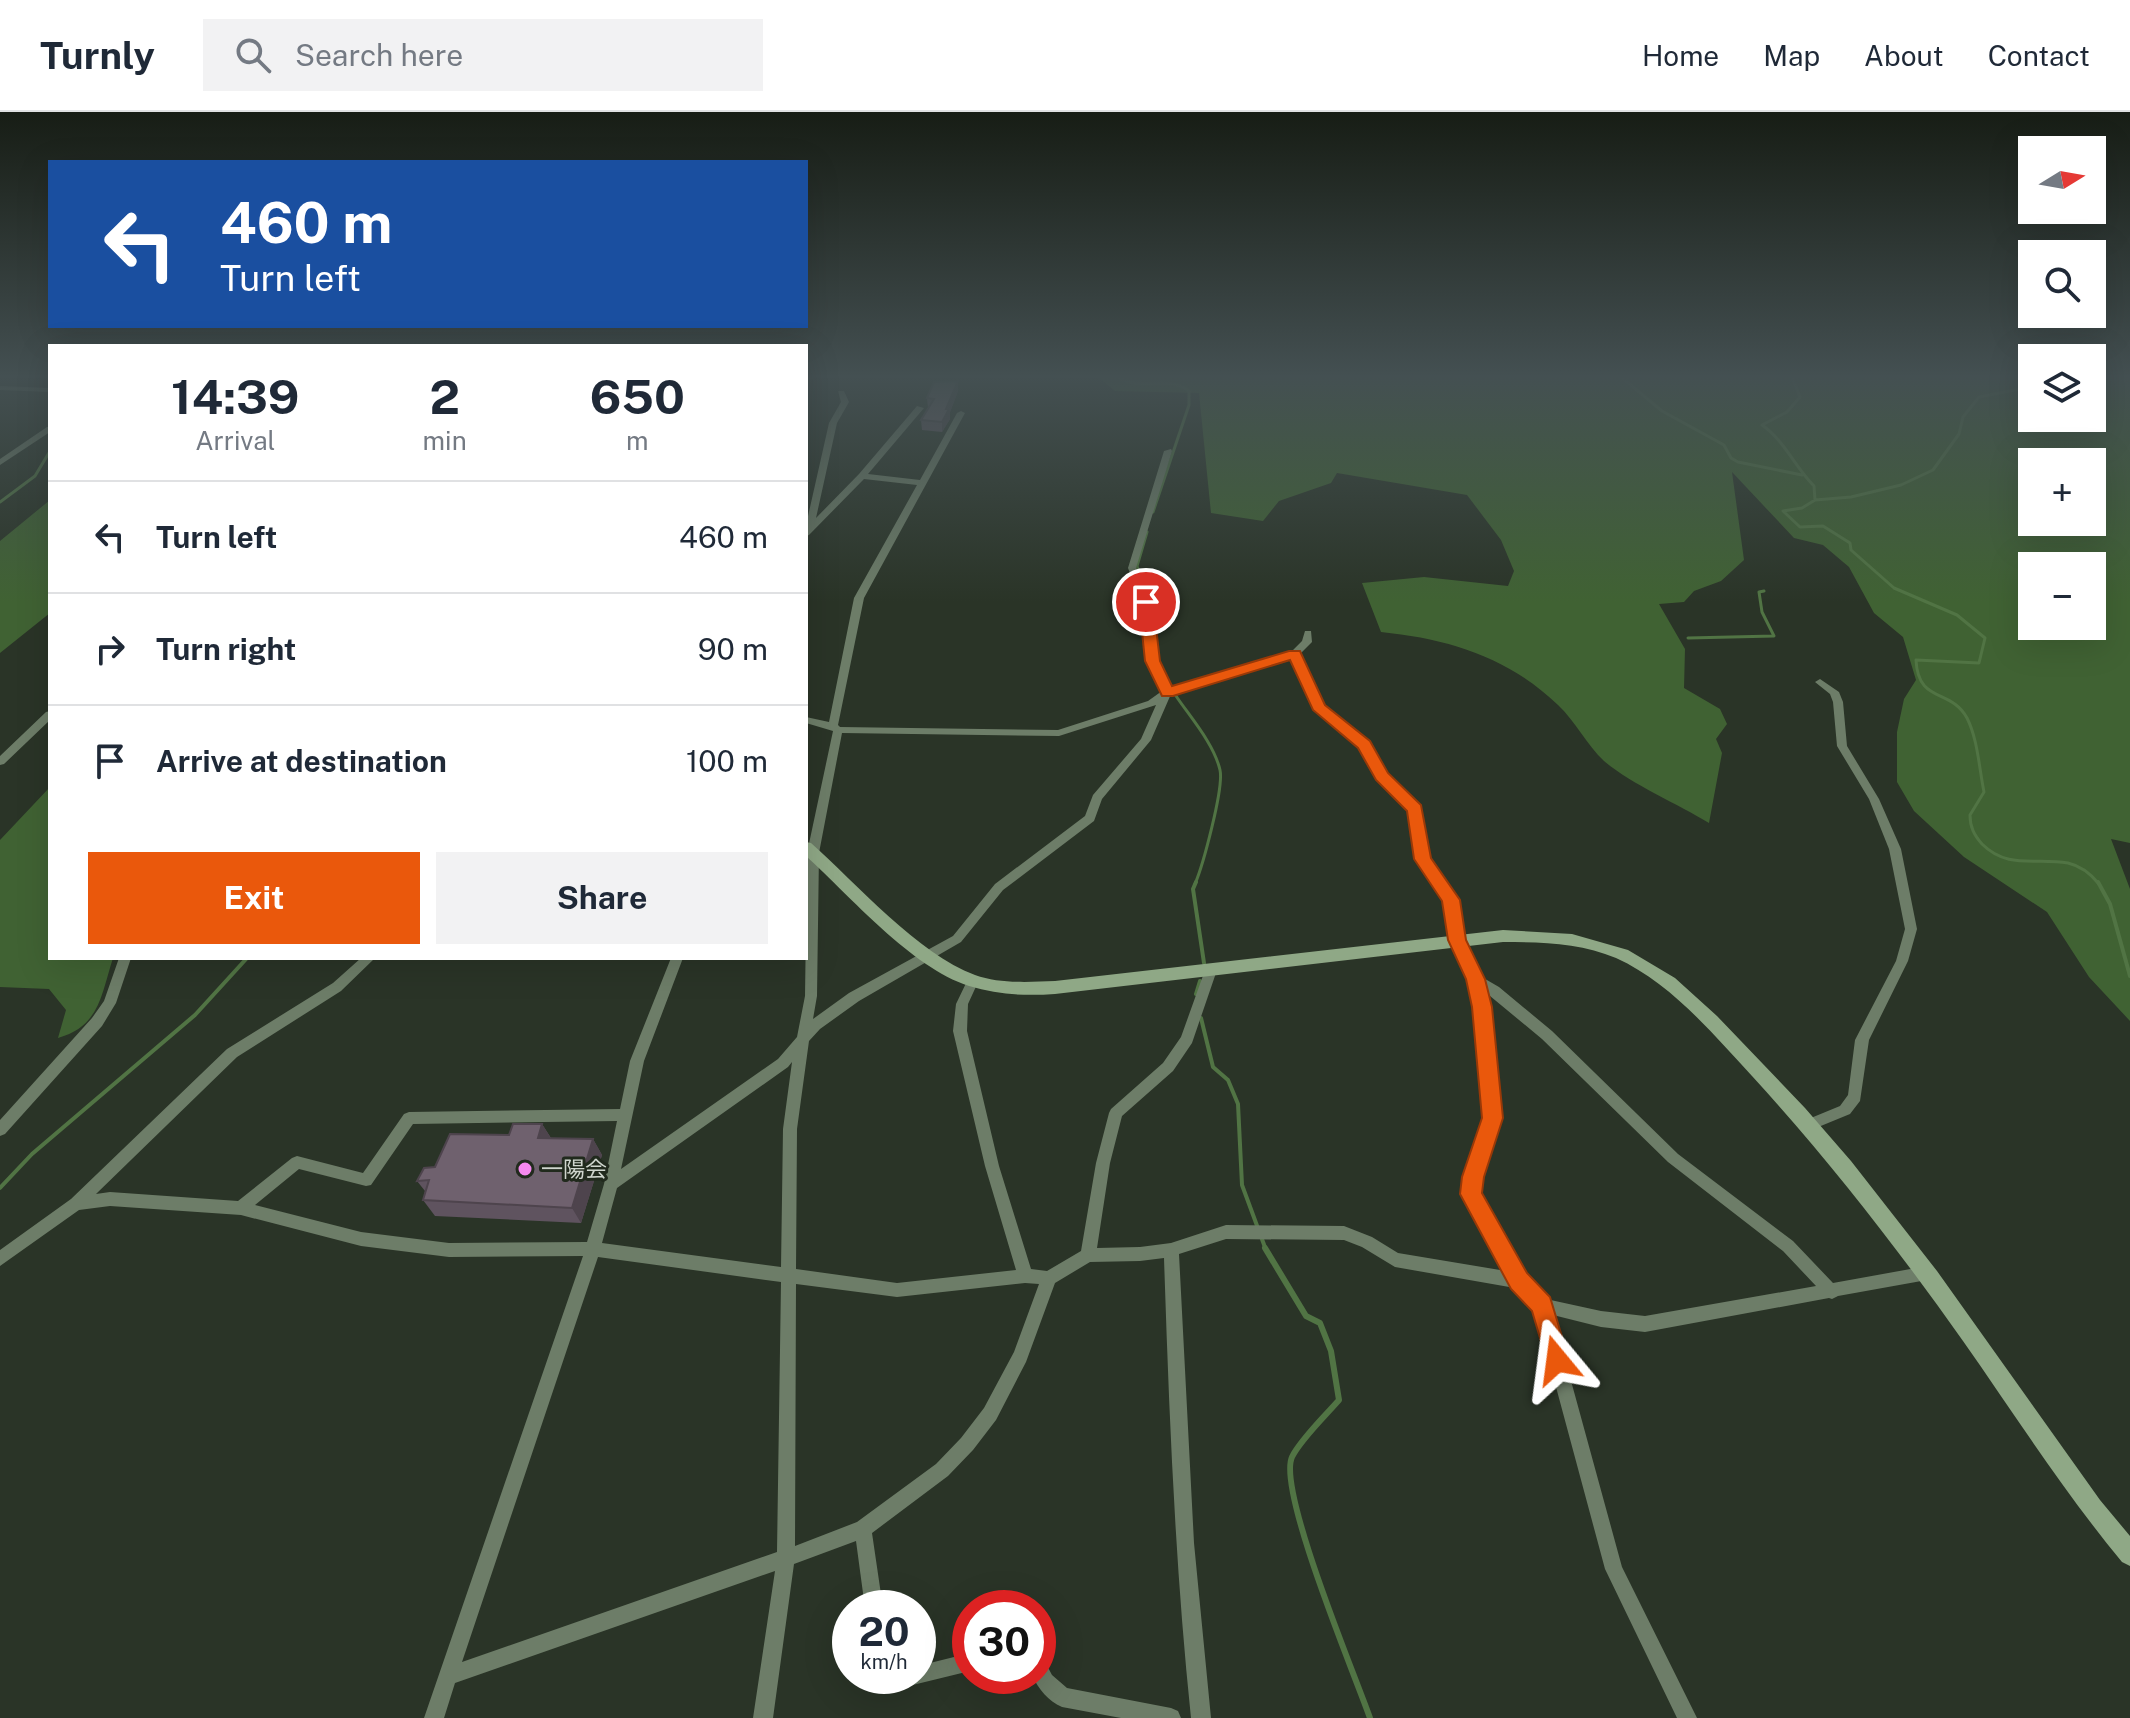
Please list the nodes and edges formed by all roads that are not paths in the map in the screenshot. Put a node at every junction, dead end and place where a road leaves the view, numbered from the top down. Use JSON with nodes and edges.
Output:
{"nodes":[{"id":1,"x":1168,"y":451,"type":"dead end"},
{"id":2,"x":826,"y":452,"type":"edge"},
{"id":3,"x":883,"y":452,"type":"edge"},
{"id":4,"x":939,"y":452,"type":"edge"},
{"id":5,"x":862,"y":476,"type":"junction"},
{"id":6,"x":921,"y":483,"type":"junction"},
{"id":7,"x":808,"y":532,"type":"edge"},
{"id":8,"x":1308,"y":633,"type":"dead end"},
{"id":9,"x":1294,"y":654,"type":"junction"},
{"id":10,"x":1820,"y":682,"type":"dead end"},
{"id":11,"x":1167,"y":692,"type":"junction"},
{"id":12,"x":48,"y":716,"type":"edge"},
{"id":13,"x":808,"y":721,"type":"edge"},
{"id":14,"x":836,"y":728,"type":"junction"},
{"id":15,"x":0,"y":762,"type":"edge"},
{"id":16,"x":810,"y":850,"type":"edge"},
{"id":17,"x":1457,"y":940,"type":"junction"},
{"id":18,"x":930,"y":957,"type":"junction"},
{"id":19,"x":124,"y":960,"type":"edge"},
{"id":20,"x":367,"y":960,"type":"edge"},
{"id":21,"x":676,"y":960,"type":"edge"},
{"id":22,"x":1211,"y":970,"type":"junction"},
{"id":23,"x":1475,"y":979,"type":"junction"},
{"id":24,"x":973,"y":980,"type":"junction"},
{"id":25,"x":801,"y":1045,"type":"junction"},
{"id":26,"x":623,"y":1115,"type":"junction"},
{"id":27,"x":1811,"y":1124,"type":"junction"},
{"id":28,"x":0,"y":1130,"type":"edge"},
{"id":29,"x":611,"y":1184,"type":"junction"},
{"id":30,"x":76,"y":1204,"type":"junction"},
{"id":31,"x":241,"y":1208,"type":"junction"},
{"id":32,"x":593,"y":1249,"type":"junction"},
{"id":33,"x":1171,"y":1250,"type":"junction"},
{"id":34,"x":1088,"y":1255,"type":"junction"},
{"id":35,"x":0,"y":1259,"type":"edge"},
{"id":36,"x":1927,"y":1273,"type":"junction"},
{"id":37,"x":1025,"y":1276,"type":"junction"},
{"id":38,"x":791,"y":1278,"type":"junction"},
{"id":39,"x":1049,"y":1278,"type":"junction"},
{"id":40,"x":1519,"y":1281,"type":"junction"},
{"id":41,"x":1832,"y":1292,"type":"junction"},
{"id":42,"x":1542,"y":1305,"type":"junction"},
{"id":43,"x":863,"y":1529,"type":"junction"},
{"id":44,"x":2130,"y":1554,"type":"edge"},
{"id":45,"x":786,"y":1558,"type":"junction"},
{"id":46,"x":871,"y":1590,"type":"edge"},
{"id":47,"x":449,"y":1676,"type":"junction"},
{"id":48,"x":1056,"y":1690,"type":"edge"},
{"id":49,"x":434,"y":1718,"type":"edge"},
{"id":50,"x":763,"y":1718,"type":"edge"},
{"id":51,"x":1171,"y":1718,"type":"edge"},
{"id":52,"x":1201,"y":1718,"type":"edge"},
{"id":53,"x":1687,"y":1718,"type":"edge"}],
"edges":[{"from":1,"to":11,"type":"street"},
{"from":2,"to":7,"type":"street"},
{"from":3,"to":5,"type":"street"},
{"from":4,"to":6,"type":"street"},
{"from":5,"to":6,"type":"street"},
{"from":5,"to":7,"type":"street"},
{"from":6,"to":14,"type":"street"},
{"from":8,"to":9,"type":"street"},
{"from":9,"to":11,"type":"street"},
{"from":9,"to":17,"type":"street"},
{"from":10,"to":27,"type":"street"},
{"from":11,"to":14,"type":"street"},
{"from":11,"to":18,"type":"street"},
{"from":12,"to":15,"type":"street"},
{"from":13,"to":14,"type":"street"},
{"from":14,"to":16,"type":"street"},
{"from":16,"to":18,"type":"street"},
{"from":16,"to":25,"type":"street"},
{"from":17,"to":22,"type":"street"},
{"from":17,"to":23,"type":"street"},
{"from":17,"to":27,"type":"street"},
{"from":18,"to":24,"type":"street"},
{"from":18,"to":25,"type":"street"},
{"from":19,"to":28,"type":"street"},
{"from":20,"to":30,"type":"street"},
{"from":21,"to":26,"type":"street"},
{"from":22,"to":24,"type":"street"},
{"from":22,"to":34,"type":"street"},
{"from":23,"to":40,"type":"street"},
{"from":23,"to":41,"type":"street"},
{"from":24,"to":37,"type":"street"},
{"from":25,"to":29,"type":"street"},
{"from":25,"to":38,"type":"street"},
{"from":26,"to":29,"type":"street"},
{"from":26,"to":31,"type":"street"},
{"from":27,"to":36,"type":"street"},
{"from":29,"to":32,"type":"street"},
{"from":30,"to":31,"type":"street"},
{"from":30,"to":35,"type":"street"},
{"from":31,"to":32,"type":"street"},
{"from":32,"to":38,"type":"street"},
{"from":32,"to":47,"type":"street"},
{"from":33,"to":34,"type":"street"},
{"from":33,"to":40,"type":"street"},
{"from":33,"to":52,"type":"street"},
{"from":34,"to":39,"type":"street"},
{"from":36,"to":41,"type":"street"},
{"from":36,"to":44,"type":"street"},
{"from":37,"to":38,"type":"street"},
{"from":37,"to":39,"type":"street"},
{"from":38,"to":45,"type":"street"},
{"from":39,"to":43,"type":"street"},
{"from":40,"to":42,"type":"street"},
{"from":41,"to":42,"type":"street"},
{"from":42,"to":53,"type":"street"},
{"from":43,"to":45,"type":"street"},
{"from":43,"to":46,"type":"street"},
{"from":45,"to":47,"type":"street"},
{"from":45,"to":50,"type":"street"},
{"from":47,"to":49,"type":"street"},
{"from":48,"to":51,"type":"street"}]}
